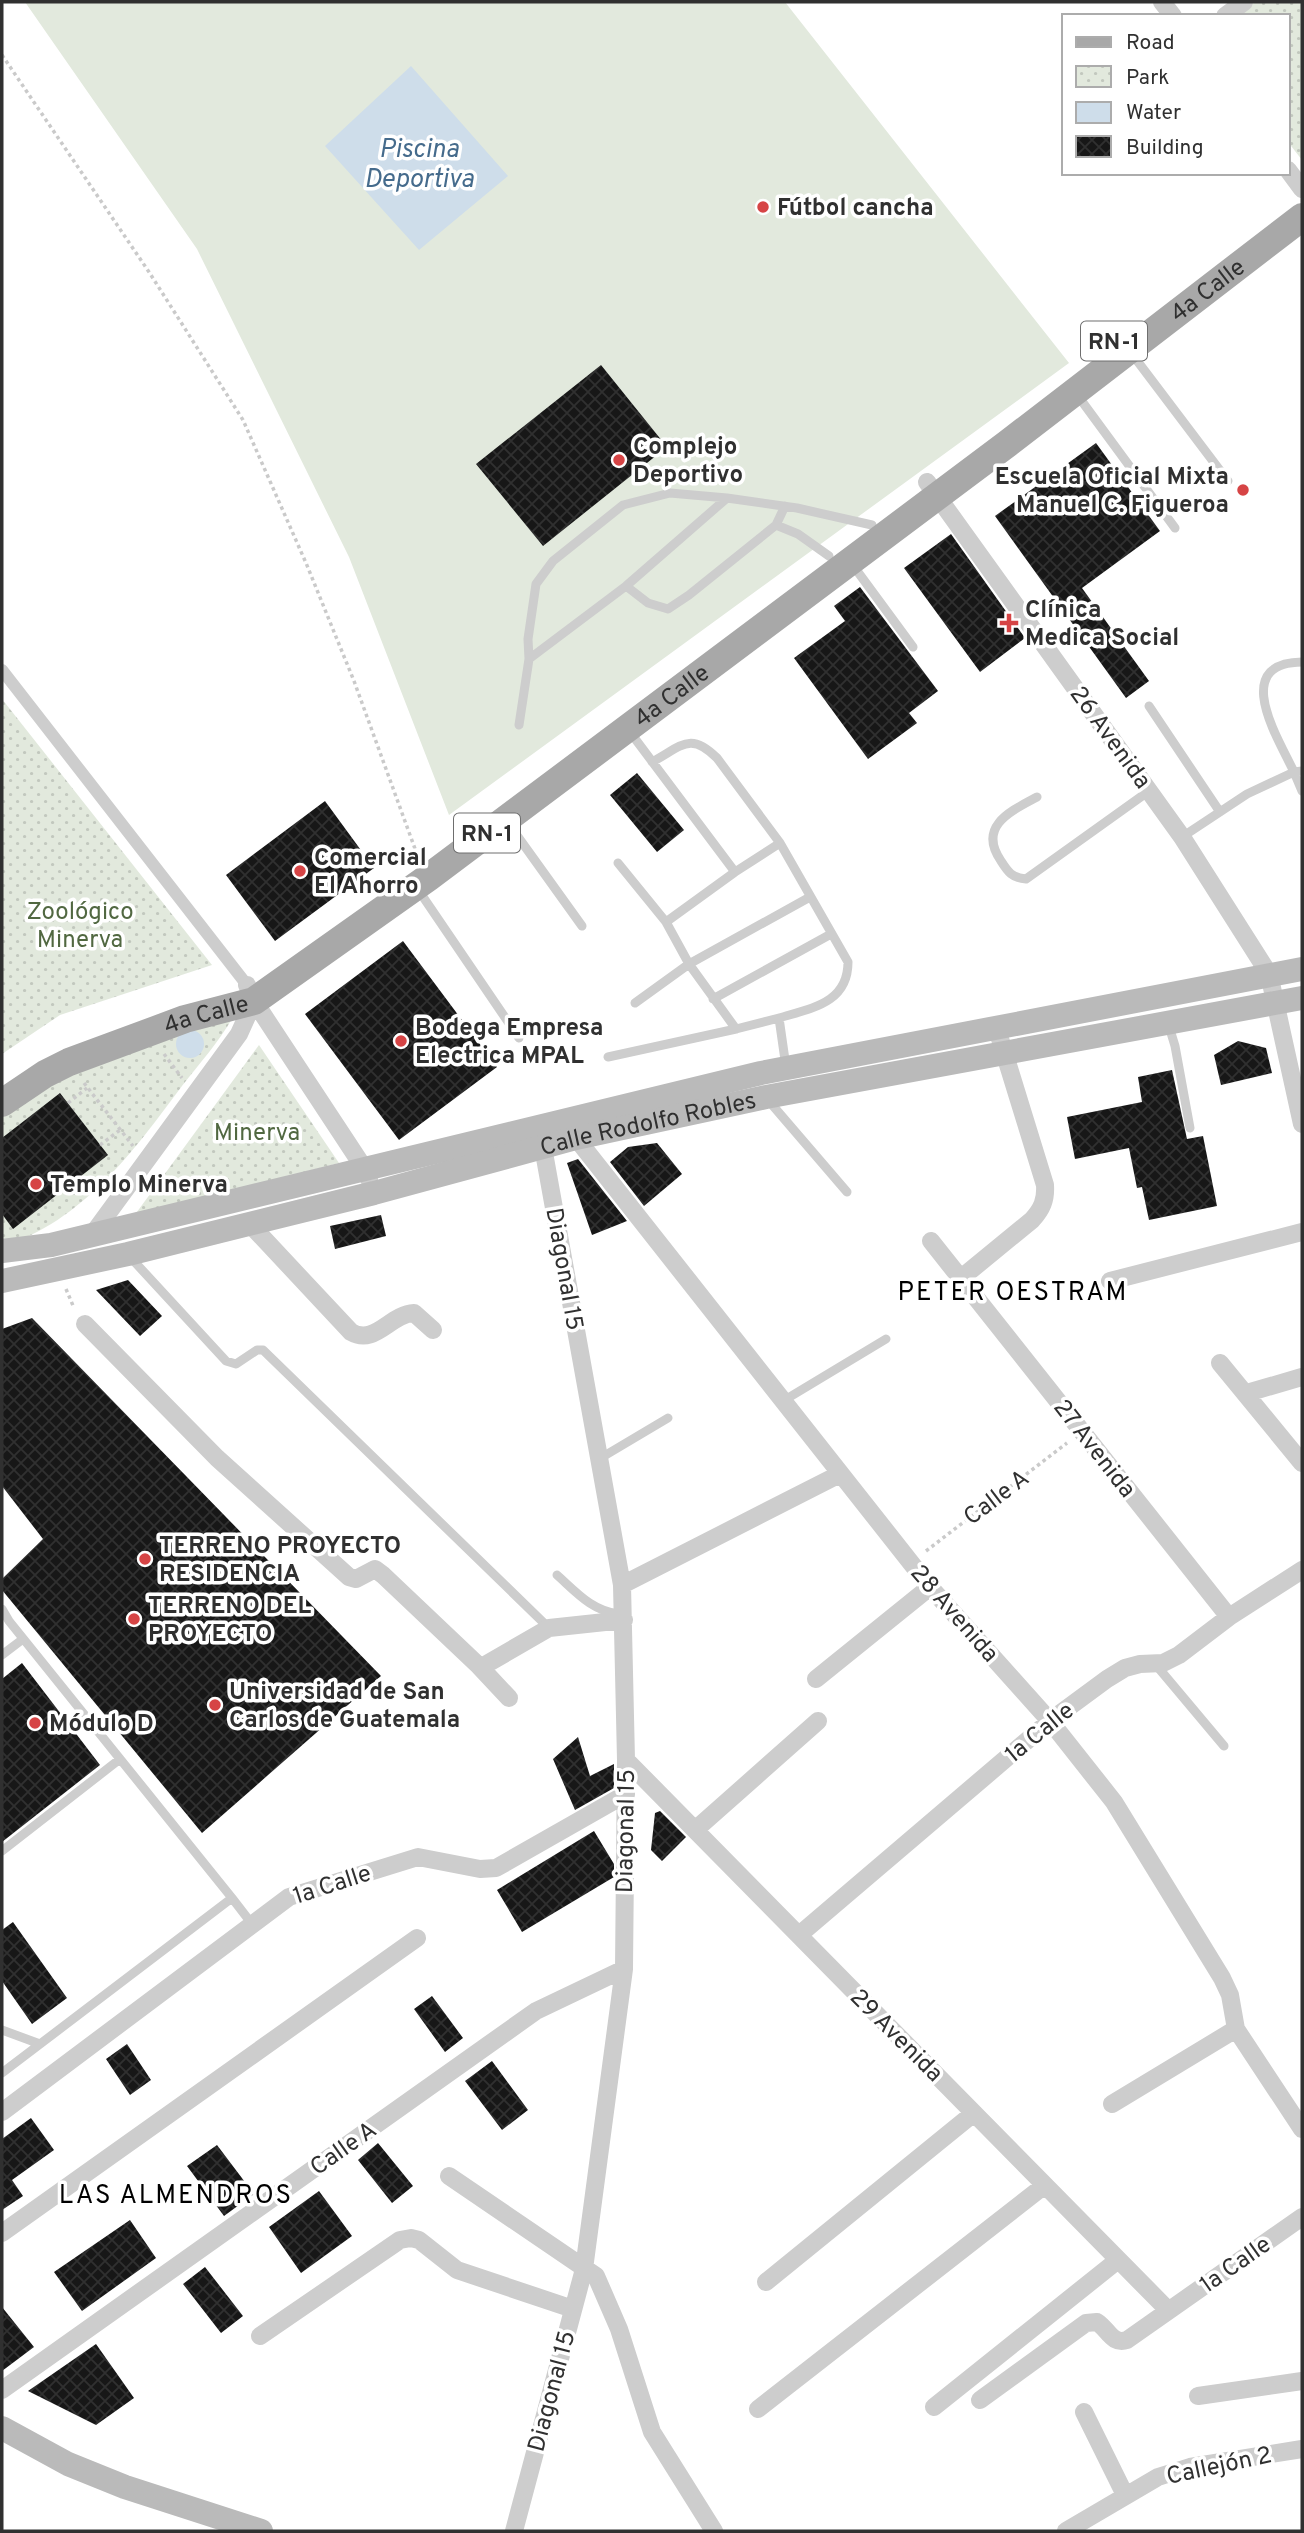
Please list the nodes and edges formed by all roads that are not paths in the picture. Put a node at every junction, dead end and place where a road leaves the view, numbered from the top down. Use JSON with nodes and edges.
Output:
{"nodes":[{"id":1,"x":1244,"y":2,"type":"edge"},
{"id":2,"x":1228,"y":14,"type":"edge"},
{"id":3,"x":1290,"y":173,"type":"edge"},
{"id":4,"x":1302,"y":189,"type":"edge"},
{"id":5,"x":1302,"y":200,"type":"edge"},
{"id":6,"x":1302,"y":218,"type":"edge"},
{"id":7,"x":1129,"y":350,"type":"junction"},
{"id":8,"x":1075,"y":392,"type":"junction"},
{"id":9,"x":1228,"y":481,"type":"dead end"},
{"id":10,"x":932,"y":489,"type":"junction"},
{"id":11,"x":727,"y":498,"type":"junction"},
{"id":12,"x":785,"y":506,"type":"junction"},
{"id":13,"x":776,"y":525,"type":"junction"},
{"id":14,"x":872,"y":525,"type":"junction"},
{"id":15,"x":1175,"y":528,"type":"dead end"},
{"id":16,"x":839,"y":558,"type":"junction"},
{"id":17,"x":625,"y":586,"type":"junction"},
{"id":18,"x":913,"y":647,"type":"dead end"},
{"id":19,"x":529,"y":659,"type":"junction"},
{"id":20,"x":1302,"y":662,"type":"edge"},
{"id":21,"x":2,"y":670,"type":"edge"},
{"id":22,"x":1149,"y":706,"type":"dead end"},
{"id":23,"x":519,"y":725,"type":"dead end"},
{"id":24,"x":626,"y":727,"type":"junction"},
{"id":25,"x":652,"y":762,"type":"junction"},
{"id":26,"x":1298,"y":772,"type":"edge"},
{"id":27,"x":1149,"y":791,"type":"junction"},
{"id":28,"x":1302,"y":791,"type":"edge"},
{"id":29,"x":1037,"y":797,"type":"dead end"},
{"id":30,"x":1220,"y":812,"type":"junction"},
{"id":31,"x":505,"y":819,"type":"junction"},
{"id":32,"x":1182,"y":837,"type":"junction"},
{"id":33,"x":780,"y":843,"type":"junction"},
{"id":34,"x":618,"y":863,"type":"dead end"},
{"id":35,"x":735,"y":872,"type":"junction"},
{"id":36,"x":419,"y":876,"type":"junction"},
{"id":37,"x":810,"y":897,"type":"junction"},
{"id":38,"x":666,"y":922,"type":"junction"},
{"id":39,"x":583,"y":926,"type":"dead end"},
{"id":40,"x":831,"y":934,"type":"junction"},
{"id":41,"x":689,"y":964,"type":"junction"},
{"id":42,"x":1302,"y":969,"type":"edge"},
{"id":43,"x":1269,"y":974,"type":"junction"},
{"id":44,"x":251,"y":993,"type":"junction"},
{"id":45,"x":1302,"y":998,"type":"edge"},
{"id":46,"x":713,"y":999,"type":"junction"},
{"id":47,"x":1276,"y":1002,"type":"junction"},
{"id":48,"x":635,"y":1003,"type":"dead end"},
{"id":49,"x":779,"y":1018,"type":"junction"},
{"id":50,"x":1167,"y":1022,"type":"junction"},
{"id":51,"x":736,"y":1029,"type":"junction"},
{"id":52,"x":519,"y":1038,"type":"dead end"},
{"id":53,"x":1000,"y":1041,"type":"junction"},
{"id":54,"x":608,"y":1057,"type":"dead end"},
{"id":55,"x":786,"y":1068,"type":"junction"},
{"id":56,"x":763,"y":1085,"type":"junction"},
{"id":57,"x":2,"y":1087,"type":"edge"},
{"id":58,"x":2,"y":1104,"type":"edge"},
{"id":59,"x":1302,"y":1124,"type":"edge"},
{"id":60,"x":1189,"y":1128,"type":"dead end"},
{"id":61,"x":572,"y":1129,"type":"junction"},
{"id":62,"x":541,"y":1138,"type":"junction"},
{"id":63,"x":365,"y":1168,"type":"junction"},
{"id":64,"x":847,"y":1192,"type":"dead end"},
{"id":65,"x":374,"y":1193,"type":"junction"},
{"id":66,"x":249,"y":1223,"type":"junction"},
{"id":67,"x":1302,"y":1232,"type":"edge"},
{"id":68,"x":92,"y":1235,"type":"junction"},
{"id":69,"x":930,"y":1241,"type":"dead end"},
{"id":70,"x":2,"y":1251,"type":"edge"},
{"id":71,"x":128,"y":1254,"type":"junction"},
{"id":72,"x":960,"y":1279,"type":"junction"},
{"id":73,"x":2,"y":1281,"type":"edge"},
{"id":74,"x":1110,"y":1281,"type":"dead end"},
{"id":75,"x":85,"y":1324,"type":"road end"},
{"id":76,"x":433,"y":1330,"type":"dead end"},
{"id":77,"x":886,"y":1339,"type":"dead end"},
{"id":78,"x":1220,"y":1363,"type":"dead end"},
{"id":79,"x":1302,"y":1377,"type":"edge"},
{"id":80,"x":1247,"y":1394,"type":"junction"},
{"id":81,"x":783,"y":1401,"type":"junction"},
{"id":82,"x":668,"y":1418,"type":"dead end"},
{"id":83,"x":599,"y":1459,"type":"junction"},
{"id":84,"x":1302,"y":1463,"type":"edge"},
{"id":85,"x":840,"y":1474,"type":"junction"},
{"id":86,"x":1302,"y":1570,"type":"edge"},
{"id":87,"x":557,"y":1575,"type":"dead end"},
{"id":88,"x":622,"y":1585,"type":"junction"},
{"id":89,"x":930,"y":1587,"type":"junction"},
{"id":90,"x":2,"y":1609,"type":"edge"},
{"id":91,"x":624,"y":1617,"type":"junction"},
{"id":92,"x":1229,"y":1617,"type":"junction"},
{"id":93,"x":549,"y":1628,"type":"junction"},
{"id":94,"x":23,"y":1639,"type":"junction"},
{"id":95,"x":2,"y":1655,"type":"edge"},
{"id":96,"x":1155,"y":1663,"type":"junction"},
{"id":97,"x":479,"y":1666,"type":"junction"},
{"id":98,"x":816,"y":1679,"type":"dead end"},
{"id":99,"x":509,"y":1698,"type":"dead end"},
{"id":100,"x":818,"y":1721,"type":"dead end"},
{"id":101,"x":1050,"y":1721,"type":"junction"},
{"id":102,"x":1224,"y":1746,"type":"dead end"},
{"id":103,"x":120,"y":1759,"type":"junction"},
{"id":104,"x":626,"y":1760,"type":"junction"},
{"id":105,"x":626,"y":1794,"type":"junction"},
{"id":106,"x":695,"y":1830,"type":"junction"},
{"id":107,"x":2,"y":1851,"type":"edge"},
{"id":108,"x":232,"y":1898,"type":"junction"},
{"id":109,"x":252,"y":1924,"type":"junction"},
{"id":110,"x":799,"y":1935,"type":"junction"},
{"id":111,"x":417,"y":1938,"type":"dead end"},
{"id":112,"x":624,"y":1969,"type":"junction"},
{"id":113,"x":1236,"y":2029,"type":"junction"},
{"id":114,"x":2,"y":2030,"type":"edge"},
{"id":115,"x":40,"y":2044,"type":"junction"},
{"id":116,"x":2,"y":2073,"type":"edge"},
{"id":117,"x":1112,"y":2104,"type":"dead end"},
{"id":118,"x":2,"y":2112,"type":"edge"},
{"id":119,"x":974,"y":2113,"type":"junction"},
{"id":120,"x":1302,"y":2129,"type":"edge"},
{"id":121,"x":449,"y":2176,"type":"dead end"},
{"id":122,"x":1045,"y":2185,"type":"junction"},
{"id":123,"x":1302,"y":2217,"type":"edge"},
{"id":124,"x":2,"y":2233,"type":"edge"},
{"id":125,"x":1118,"y":2260,"type":"junction"},
{"id":126,"x":584,"y":2269,"type":"junction"},
{"id":127,"x":766,"y":2282,"type":"dead end"},
{"id":128,"x":573,"y":2309,"type":"junction"},
{"id":129,"x":1168,"y":2310,"type":"junction"},
{"id":130,"x":260,"y":2336,"type":"dead end"},
{"id":131,"x":1302,"y":2381,"type":"edge"},
{"id":132,"x":2,"y":2390,"type":"edge"},
{"id":133,"x":1198,"y":2396,"type":"dead end"},
{"id":134,"x":980,"y":2400,"type":"dead end"},
{"id":135,"x":934,"y":2407,"type":"dead end"},
{"id":136,"x":758,"y":2409,"type":"dead end"},
{"id":137,"x":1084,"y":2412,"type":"dead end"},
{"id":138,"x":2,"y":2428,"type":"edge"},
{"id":139,"x":1302,"y":2449,"type":"edge"},
{"id":140,"x":1125,"y":2495,"type":"junction"},
{"id":141,"x":261,"y":2531,"type":"edge"},
{"id":142,"x":514,"y":2531,"type":"edge"},
{"id":143,"x":714,"y":2531,"type":"edge"},
{"id":144,"x":1066,"y":2531,"type":"edge"}],
"edges":[{"from":1,"to":2,"type":"street"},
{"from":3,"to":4,"type":"street"},
{"from":5,"to":10,"type":"main road","name":"4a Calle","number":"RN-1"},
{"from":6,"to":7,"type":"main road","name":"4a Calle","number":"RN-1"},
{"from":7,"to":8,"type":"main road","name":"4a Calle","number":"RN-1"},
{"from":7,"to":9,"type":"lane"},
{"from":8,"to":10,"type":"main road","name":"4a Calle","number":"RN-1"},
{"from":8,"to":15,"type":"lane"},
{"from":10,"to":14,"type":"main road","name":"4a Calle","number":"RN-1"},
{"from":10,"to":16,"type":"main road","name":"4a Calle","number":"RN-1"},
{"from":10,"to":27,"type":"street","name":"26 Avenida"},
{"from":11,"to":12,"type":"lane"},
{"from":11,"to":17,"type":"lane"},
{"from":11,"to":19,"type":"lane"},
{"from":12,"to":13,"type":"lane"},
{"from":12,"to":14,"type":"lane"},
{"from":13,"to":16,"type":"lane"},
{"from":13,"to":17,"type":"lane"},
{"from":14,"to":16,"type":"main road","name":"4a Calle","number":"RN-1"},
{"from":16,"to":18,"type":"lane"},
{"from":16,"to":24,"type":"main road","name":"4a Calle","number":"RN-1"},
{"from":16,"to":36,"type":"main road","name":"4a Calle","number":"RN-1"},
{"from":17,"to":19,"type":"lane"},
{"from":19,"to":23,"type":"lane"},
{"from":20,"to":26,"type":"lane"},
{"from":21,"to":44,"type":"street"},
{"from":22,"to":30,"type":"lane"},
{"from":24,"to":25,"type":"lane"},
{"from":24,"to":31,"type":"main road","name":"4a Calle","number":"RN-1"},
{"from":25,"to":33,"type":"lane"},
{"from":25,"to":35,"type":"lane"},
{"from":26,"to":28,"type":"lane"},
{"from":26,"to":30,"type":"lane"},
{"from":27,"to":29,"type":"lane"},
{"from":27,"to":32,"type":"street","name":"26 Avenida"},
{"from":30,"to":32,"type":"lane"},
{"from":31,"to":36,"type":"main road","name":"4a Calle","number":"RN-1"},
{"from":31,"to":39,"type":"lane"},
{"from":32,"to":43,"type":"street","name":"26 Avenida"},
{"from":33,"to":35,"type":"lane"},
{"from":33,"to":37,"type":"lane"},
{"from":34,"to":38,"type":"lane"},
{"from":35,"to":38,"type":"lane"},
{"from":36,"to":44,"type":"main road","name":"4a Calle","number":"RN-1"},
{"from":36,"to":52,"type":"lane"},
{"from":37,"to":40,"type":"lane"},
{"from":37,"to":41,"type":"lane"},
{"from":38,"to":41,"type":"lane"},
{"from":40,"to":46,"type":"lane"},
{"from":40,"to":49,"type":"lane"},
{"from":41,"to":46,"type":"lane"},
{"from":41,"to":48,"type":"lane"},
{"from":42,"to":43,"type":"main road","name":"Calle Rodolfo Robles"},
{"from":43,"to":47,"type":"street","name":"26 Avenida"},
{"from":43,"to":53,"type":"main road","name":"Calle Rodolfo Robles"},
{"from":44,"to":57,"type":"main road","name":"4a Calle","number":"RN-1"},
{"from":44,"to":58,"type":"main road","name":"4a Calle","number":"RN-1"},
{"from":44,"to":63,"type":"street"},
{"from":44,"to":68,"type":"street"},
{"from":45,"to":47,"type":"main road","name":"Calle Rodolfo Robles"},
{"from":46,"to":51,"type":"lane"},
{"from":47,"to":50,"type":"main road","name":"Calle Rodolfo Robles"},
{"from":47,"to":59,"type":"street","name":"26 Avenida"},
{"from":49,"to":51,"type":"lane"},
{"from":49,"to":55,"type":"lane"},
{"from":50,"to":53,"type":"main road","name":"Calle Rodolfo Robles"},
{"from":50,"to":60,"type":"lane"},
{"from":51,"to":54,"type":"lane"},
{"from":53,"to":55,"type":"main road","name":"Calle Rodolfo Robles"},
{"from":53,"to":56,"type":"main road","name":"Calle Rodolfo Robles"},
{"from":53,"to":72,"type":"street"},
{"from":55,"to":56,"type":"main road","name":"Calle Rodolfo Robles"},
{"from":56,"to":61,"type":"main road","name":"Calle Rodolfo Robles"},
{"from":56,"to":64,"type":"lane"},
{"from":61,"to":62,"type":"main road","name":"Calle Rodolfo Robles"},
{"from":61,"to":81,"type":"street","name":"28 Avenida"},
{"from":62,"to":63,"type":"main road","name":"Calle Rodolfo Robles"},
{"from":62,"to":65,"type":"main road","name":"Calle Rodolfo Robles"},
{"from":62,"to":83,"type":"street","name":"Diagonal 15"},
{"from":63,"to":65,"type":"street"},
{"from":63,"to":68,"type":"main road","name":"Calle Rodolfo Robles"},
{"from":65,"to":66,"type":"main road","name":"Calle Rodolfo Robles"},
{"from":66,"to":71,"type":"main road","name":"Calle Rodolfo Robles"},
{"from":66,"to":76,"type":"street"},
{"from":67,"to":74,"type":"street"},
{"from":68,"to":70,"type":"main road","name":"Calle Rodolfo Robles"},
{"from":69,"to":72,"type":"street","name":"27 Avenida"},
{"from":71,"to":73,"type":"main road","name":"Calle Rodolfo Robles"},
{"from":71,"to":93,"type":"lane"},
{"from":72,"to":92,"type":"street","name":"27 Avenida"},
{"from":75,"to":97,"type":"street"},
{"from":77,"to":81,"type":"lane"},
{"from":78,"to":80,"type":"street"},
{"from":79,"to":80,"type":"street"},
{"from":80,"to":84,"type":"street"},
{"from":81,"to":85,"type":"street","name":"28 Avenida"},
{"from":82,"to":83,"type":"lane"},
{"from":83,"to":88,"type":"street","name":"Diagonal 15"},
{"from":85,"to":88,"type":"street"},
{"from":85,"to":89,"type":"street","name":"28 Avenida"},
{"from":86,"to":92,"type":"street","name":"1a Calle"},
{"from":87,"to":91,"type":"lane"},
{"from":88,"to":91,"type":"street","name":"Diagonal 15"},
{"from":89,"to":98,"type":"street"},
{"from":89,"to":101,"type":"street","name":"28 Avenida"},
{"from":90,"to":94,"type":"lane"},
{"from":91,"to":93,"type":"street"},
{"from":91,"to":104,"type":"street","name":"Diagonal 15"},
{"from":92,"to":96,"type":"street","name":"1a Calle"},
{"from":93,"to":97,"type":"street"},
{"from":94,"to":95,"type":"lane"},
{"from":94,"to":103,"type":"lane"},
{"from":96,"to":101,"type":"street","name":"1a Calle"},
{"from":96,"to":102,"type":"lane"},
{"from":97,"to":99,"type":"street"},
{"from":100,"to":106,"type":"street"},
{"from":101,"to":110,"type":"street","name":"1a Calle"},
{"from":101,"to":113,"type":"street","name":"28 Avenida"},
{"from":103,"to":107,"type":"lane"},
{"from":103,"to":108,"type":"lane"},
{"from":104,"to":105,"type":"street","name":"Diagonal 15"},
{"from":104,"to":106,"type":"street","name":"29 Avenida"},
{"from":105,"to":109,"type":"street","name":"1a Calle"},
{"from":105,"to":112,"type":"street","name":"Diagonal 15"},
{"from":106,"to":110,"type":"street","name":"29 Avenida"},
{"from":108,"to":109,"type":"lane"},
{"from":108,"to":115,"type":"lane"},
{"from":109,"to":118,"type":"street","name":"1a Calle"},
{"from":110,"to":119,"type":"street","name":"29 Avenida"},
{"from":111,"to":124,"type":"street"},
{"from":112,"to":126,"type":"street","name":"Diagonal 15"},
{"from":112,"to":132,"type":"street","name":"Calle A"},
{"from":113,"to":117,"type":"street"},
{"from":113,"to":120,"type":"street","name":"28 Avenida"},
{"from":114,"to":115,"type":"lane"},
{"from":115,"to":116,"type":"lane"},
{"from":119,"to":122,"type":"street","name":"29 Avenida"},
{"from":119,"to":127,"type":"street"},
{"from":121,"to":126,"type":"street"},
{"from":122,"to":125,"type":"street","name":"29 Avenida"},
{"from":122,"to":136,"type":"street"},
{"from":123,"to":129,"type":"street","name":"1a Calle"},
{"from":125,"to":129,"type":"street","name":"29 Avenida"},
{"from":125,"to":135,"type":"street"},
{"from":126,"to":128,"type":"street","name":"Diagonal 15"},
{"from":126,"to":143,"type":"street"},
{"from":128,"to":130,"type":"street"},
{"from":128,"to":142,"type":"street","name":"Diagonal 15"},
{"from":129,"to":134,"type":"street","name":"1a Calle"},
{"from":131,"to":133,"type":"street"},
{"from":137,"to":140,"type":"street"},
{"from":138,"to":141,"type":"main road"},
{"from":139,"to":140,"type":"street","name":"Callejón 2"},
{"from":140,"to":144,"type":"street","name":"Callejón 2"}]}
